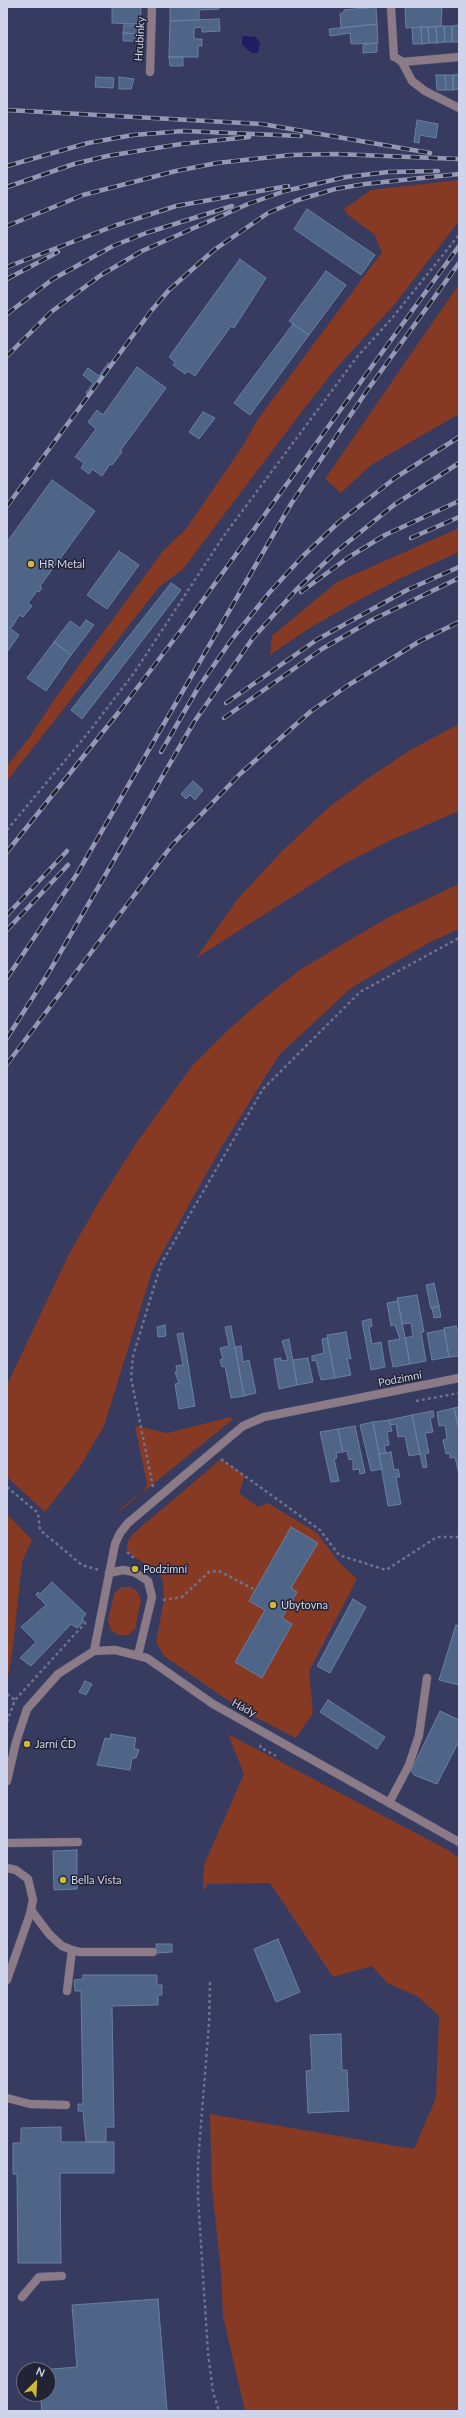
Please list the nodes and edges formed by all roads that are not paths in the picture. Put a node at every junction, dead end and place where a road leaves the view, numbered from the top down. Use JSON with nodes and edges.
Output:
{"nodes":[{"id":1,"x":152,"y":7,"type":"edge"},
{"id":2,"x":392,"y":7,"type":"edge"},
{"id":3,"x":459,"y":58,"type":"edge"},
{"id":4,"x":402,"y":62,"type":"junction"},
{"id":5,"x":150,"y":72,"type":"dead end"},
{"id":6,"x":459,"y":108,"type":"edge"},
{"id":7,"x":459,"y":1378,"type":"edge"},
{"id":8,"x":109,"y":1573,"type":"junction"},
{"id":9,"x":94,"y":1651,"type":"junction"},
{"id":10,"x":138,"y":1655,"type":"junction"},
{"id":11,"x":426,"y":1678,"type":"dead end"},
{"id":12,"x":7,"y":1781,"type":"edge"},
{"id":13,"x":389,"y":1803,"type":"junction"},
{"id":14,"x":78,"y":1842,"type":"dead end"},
{"id":15,"x":459,"y":1842,"type":"edge"},
{"id":16,"x":7,"y":1843,"type":"edge"},
{"id":17,"x":7,"y":1868,"type":"edge"},
{"id":18,"x":31,"y":1910,"type":"junction"},
{"id":19,"x":72,"y":1950,"type":"junction"},
{"id":20,"x":152,"y":1952,"type":"dead end"},
{"id":21,"x":7,"y":1980,"type":"edge"},
{"id":22,"x":67,"y":1991,"type":"dead end"},
{"id":23,"x":7,"y":2098,"type":"edge"},
{"id":24,"x":66,"y":2105,"type":"dead end"},
{"id":25,"x":62,"y":2276,"type":"dead end"},
{"id":26,"x":22,"y":2297,"type":"dead end"}],
"edges":[{"from":1,"to":5,"type":"street","name":"Hrubinky"},
{"from":2,"to":4,"type":"street"},
{"from":3,"to":4,"type":"street"},
{"from":4,"to":6,"type":"street"},
{"from":7,"to":8,"type":"street","name":"Podzimní"},
{"from":8,"to":9,"type":"street","name":"Podzimní"},
{"from":8,"to":10,"type":"street"},
{"from":9,"to":10,"type":"street","name":"Hády"},
{"from":9,"to":12,"type":"street","name":"Hády"},
{"from":10,"to":13,"type":"street","name":"Hády"},
{"from":11,"to":13,"type":"street"},
{"from":13,"to":15,"type":"street","name":"Hády"},
{"from":14,"to":16,"type":"street"},
{"from":17,"to":18,"type":"street"},
{"from":18,"to":19,"type":"street"},
{"from":18,"to":21,"type":"street"},
{"from":19,"to":20,"type":"street"},
{"from":19,"to":22,"type":"street"},
{"from":23,"to":24,"type":"street"},
{"from":25,"to":26,"type":"street"}]}
